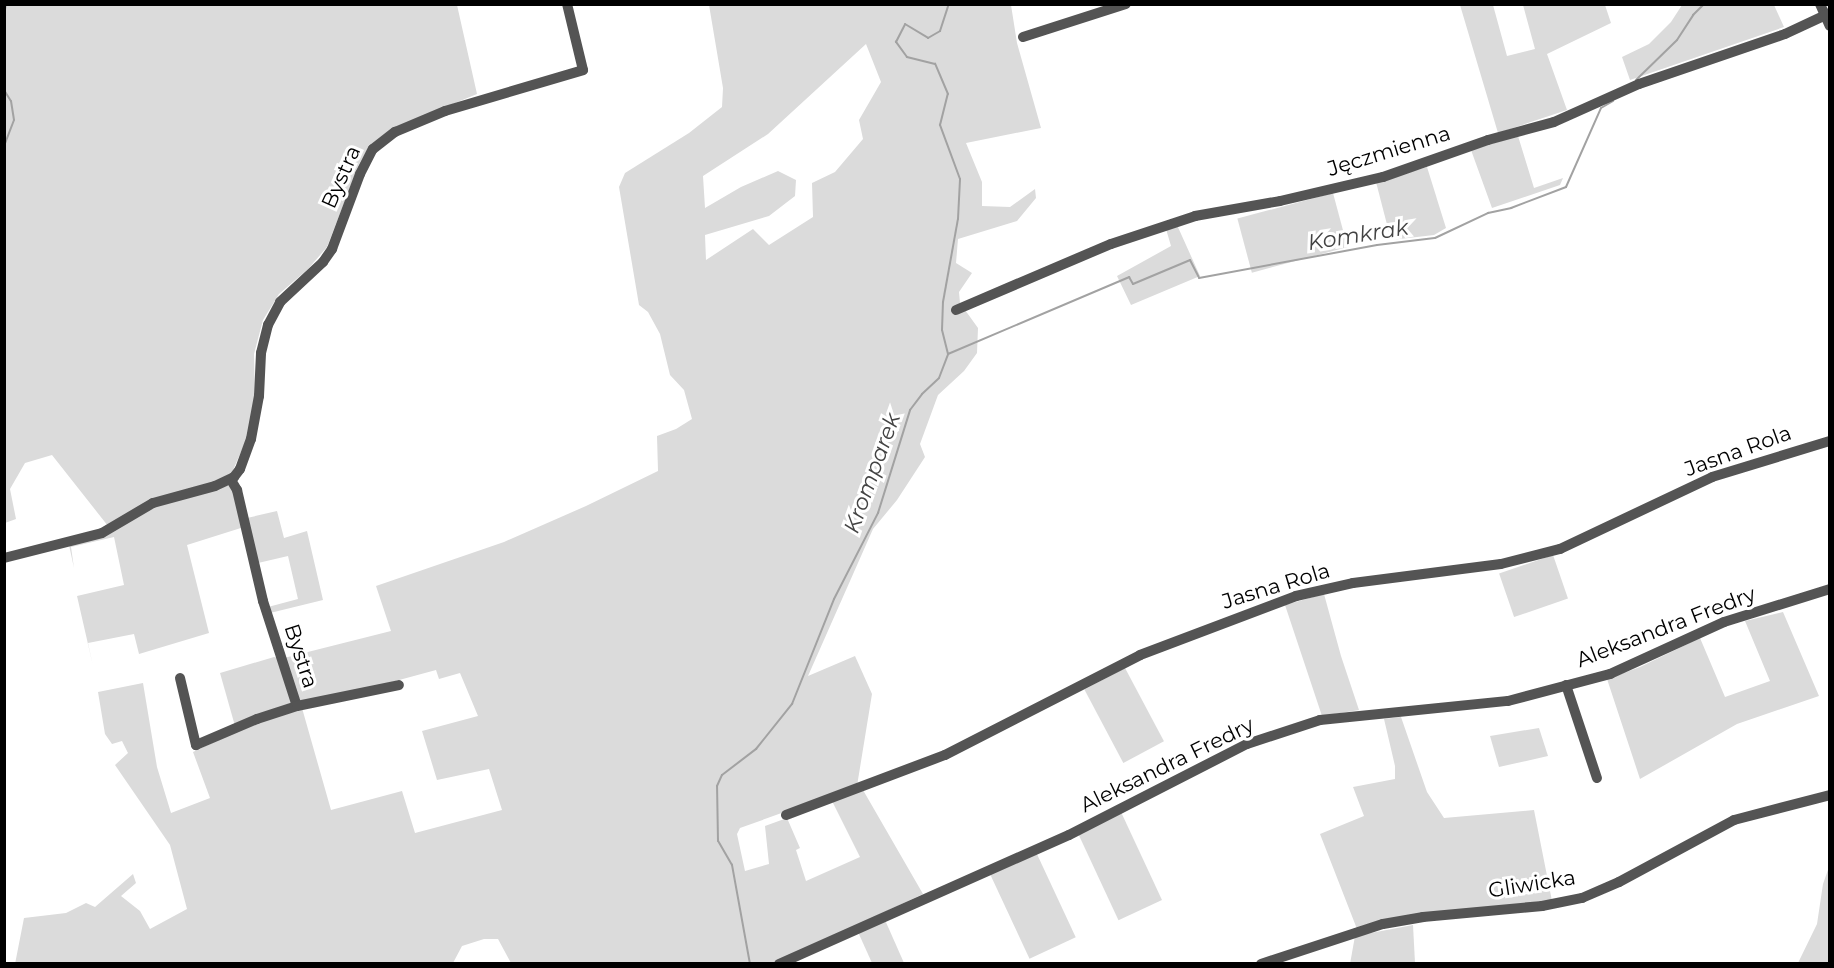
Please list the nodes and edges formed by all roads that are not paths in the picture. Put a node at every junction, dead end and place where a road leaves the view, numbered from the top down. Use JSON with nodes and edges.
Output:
{"nodes":[{"id":1,"x":567,"y":4,"type":"edge"},
{"id":2,"x":1126,"y":4,"type":"edge"},
{"id":3,"x":1820,"y":4,"type":"edge"},
{"id":4,"x":1828,"y":18,"type":"edge"},
{"id":5,"x":1023,"y":37,"type":"dead end"},
{"id":6,"x":956,"y":310,"type":"dead end"},
{"id":7,"x":1830,"y":441,"type":"edge"},
{"id":8,"x":231,"y":480,"type":"junction"},
{"id":9,"x":4,"y":558,"type":"edge"},
{"id":10,"x":1830,"y":589,"type":"edge"},
{"id":11,"x":180,"y":678,"type":"dead end"},
{"id":12,"x":399,"y":685,"type":"dead end"},
{"id":13,"x":1566,"y":686,"type":"junction"},
{"id":14,"x":297,"y":706,"type":"junction"},
{"id":15,"x":1597,"y":778,"type":"dead end"},
{"id":16,"x":1830,"y":795,"type":"edge"},
{"id":17,"x":786,"y":815,"type":"dead end"},
{"id":18,"x":779,"y":963,"type":"edge"},
{"id":19,"x":1261,"y":963,"type":"edge"}],
"edges":[{"from":1,"to":8,"type":"street","name":"Bystra"},
{"from":2,"to":5,"type":"street"},
{"from":3,"to":4,"type":"street"},
{"from":4,"to":6,"type":"street","name":"Jęczmienna"},
{"from":7,"to":17,"type":"street","name":"Jasna Rola"},
{"from":8,"to":9,"type":"street"},
{"from":8,"to":14,"type":"street","name":"Bystra"},
{"from":10,"to":13,"type":"street","name":"Aleksandra Fredry"},
{"from":11,"to":14,"type":"street","name":"Bystra"},
{"from":12,"to":14,"type":"street","name":"Bystra"},
{"from":13,"to":15,"type":"street"},
{"from":13,"to":18,"type":"street","name":"Aleksandra Fredry"},
{"from":16,"to":19,"type":"street","name":"Gliwicka"}]}
